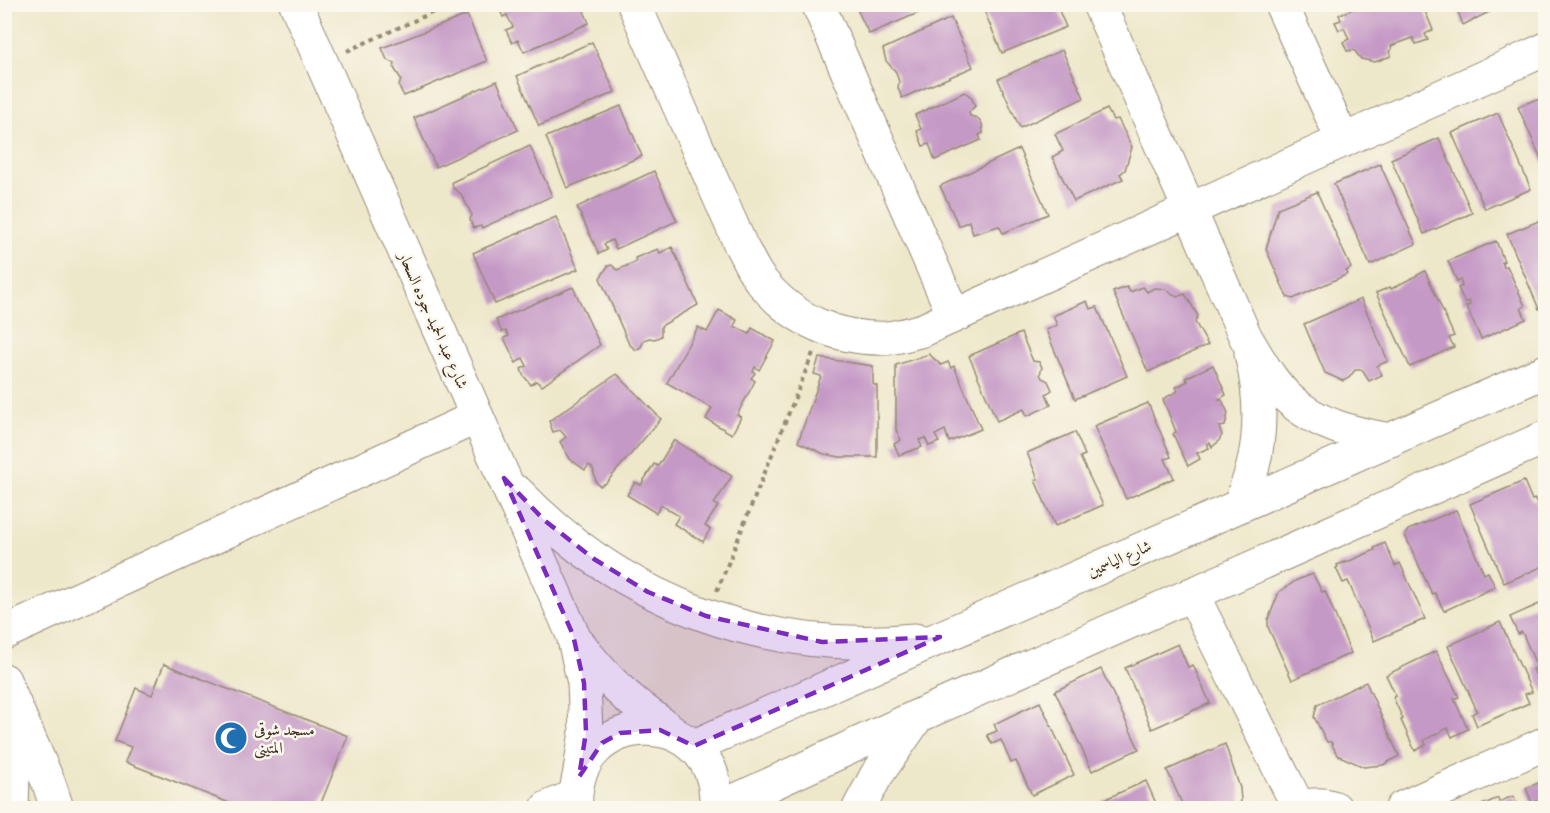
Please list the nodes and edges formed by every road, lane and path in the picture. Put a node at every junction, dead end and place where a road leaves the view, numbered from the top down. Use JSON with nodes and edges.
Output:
{"nodes":[{"id":1,"x":296,"y":4,"type":"edge"},
{"id":2,"x":451,"y":4,"type":"edge"},
{"id":3,"x":634,"y":4,"type":"edge"},
{"id":4,"x":818,"y":4,"type":"edge"},
{"id":5,"x":1099,"y":4,"type":"edge"},
{"id":6,"x":1281,"y":4,"type":"edge"},
{"id":7,"x":1545,"y":49,"type":"edge"},
{"id":8,"x":322,"y":62,"type":"junction"},
{"id":9,"x":1343,"y":141,"type":"junction"},
{"id":10,"x":1190,"y":210,"type":"junction"},
{"id":11,"x":954,"y":316,"type":"junction"},
{"id":12,"x":823,"y":328,"type":"junction"},
{"id":13,"x":1246,"y":338,"type":"junction"},
{"id":14,"x":1545,"y":371,"type":"edge"},
{"id":15,"x":477,"y":417,"type":"junction"},
{"id":16,"x":1545,"y":437,"type":"edge"},
{"id":17,"x":1391,"y":440,"type":"junction"},
{"id":18,"x":504,"y":478,"type":"junction"},
{"id":19,"x":1239,"y":506,"type":"junction"},
{"id":20,"x":1192,"y":594,"type":"junction"},
{"id":21,"x":706,"y":616,"type":"junction"},
{"id":22,"x":4,"y":633,"type":"edge"},
{"id":23,"x":573,"y":635,"type":"junction"},
{"id":24,"x":940,"y":637,"type":"junction"},
{"id":25,"x":5,"y":682,"type":"edge"},
{"id":26,"x":918,"y":716,"type":"junction"},
{"id":27,"x":687,"y":741,"type":"junction"},
{"id":28,"x":1545,"y":743,"type":"edge"},
{"id":29,"x":569,"y":797,"type":"edge"},
{"id":30,"x":12,"y":808,"type":"edge"},
{"id":31,"x":57,"y":808,"type":"edge"},
{"id":32,"x":718,"y":808,"type":"edge"},
{"id":33,"x":859,"y":808,"type":"edge"},
{"id":34,"x":1299,"y":808,"type":"edge"},
{"id":35,"x":1335,"y":808,"type":"edge"},
{"id":36,"x":1402,"y":808,"type":"edge"}],
"edges":[{"from":1,"to":8,"type":"street","name":"شارع عبد الحميد جوده السحار"},
{"from":2,"to":8,"type":"path"},
{"from":3,"to":12,"type":"street"},
{"from":4,"to":11,"type":"street"},
{"from":5,"to":10,"type":"street"},
{"from":6,"to":9,"type":"street"},
{"from":7,"to":9,"type":"street"},
{"from":8,"to":15,"type":"street","name":"شارع عبد الحميد جوده السحار"},
{"from":9,"to":10,"type":"street"},
{"from":10,"to":11,"type":"street"},
{"from":10,"to":13,"type":"street"},
{"from":11,"to":12,"type":"street"},
{"from":12,"to":21,"type":"path"},
{"from":13,"to":17,"type":"street"},
{"from":13,"to":19,"type":"street"},
{"from":14,"to":17,"type":"street","name":"شارع الياسمين"},
{"from":15,"to":18,"type":"street","name":"شارع عبد الحميد جوده السحار"},
{"from":15,"to":22,"type":"street"},
{"from":16,"to":20,"type":"street"},
{"from":17,"to":19,"type":"street","name":"شارع الياسمين"},
{"from":18,"to":21,"type":"street"},
{"from":18,"to":23,"type":"street","name":"شارع عبد الحميد جوده السحار"},
{"from":19,"to":24,"type":"street","name":"شارع الياسمين"},
{"from":20,"to":26,"type":"street"},
{"from":20,"to":34,"type":"street"},
{"from":21,"to":24,"type":"street"},
{"from":23,"to":27,"type":"street","name":"شارع عبد الحميد جوده السحار"},
{"from":23,"to":29,"type":"street","name":"شارع عبد الحميد جوده السحار"},
{"from":24,"to":27,"type":"street","name":"شارع الياسمين"},
{"from":25,"to":30,"type":"street"},
{"from":25,"to":31,"type":"street"},
{"from":26,"to":32,"type":"street"},
{"from":26,"to":33,"type":"street"},
{"from":27,"to":29,"type":"street"},
{"from":27,"to":32,"type":"street"},
{"from":28,"to":36,"type":"street"},
{"from":34,"to":35,"type":"street"}]}
